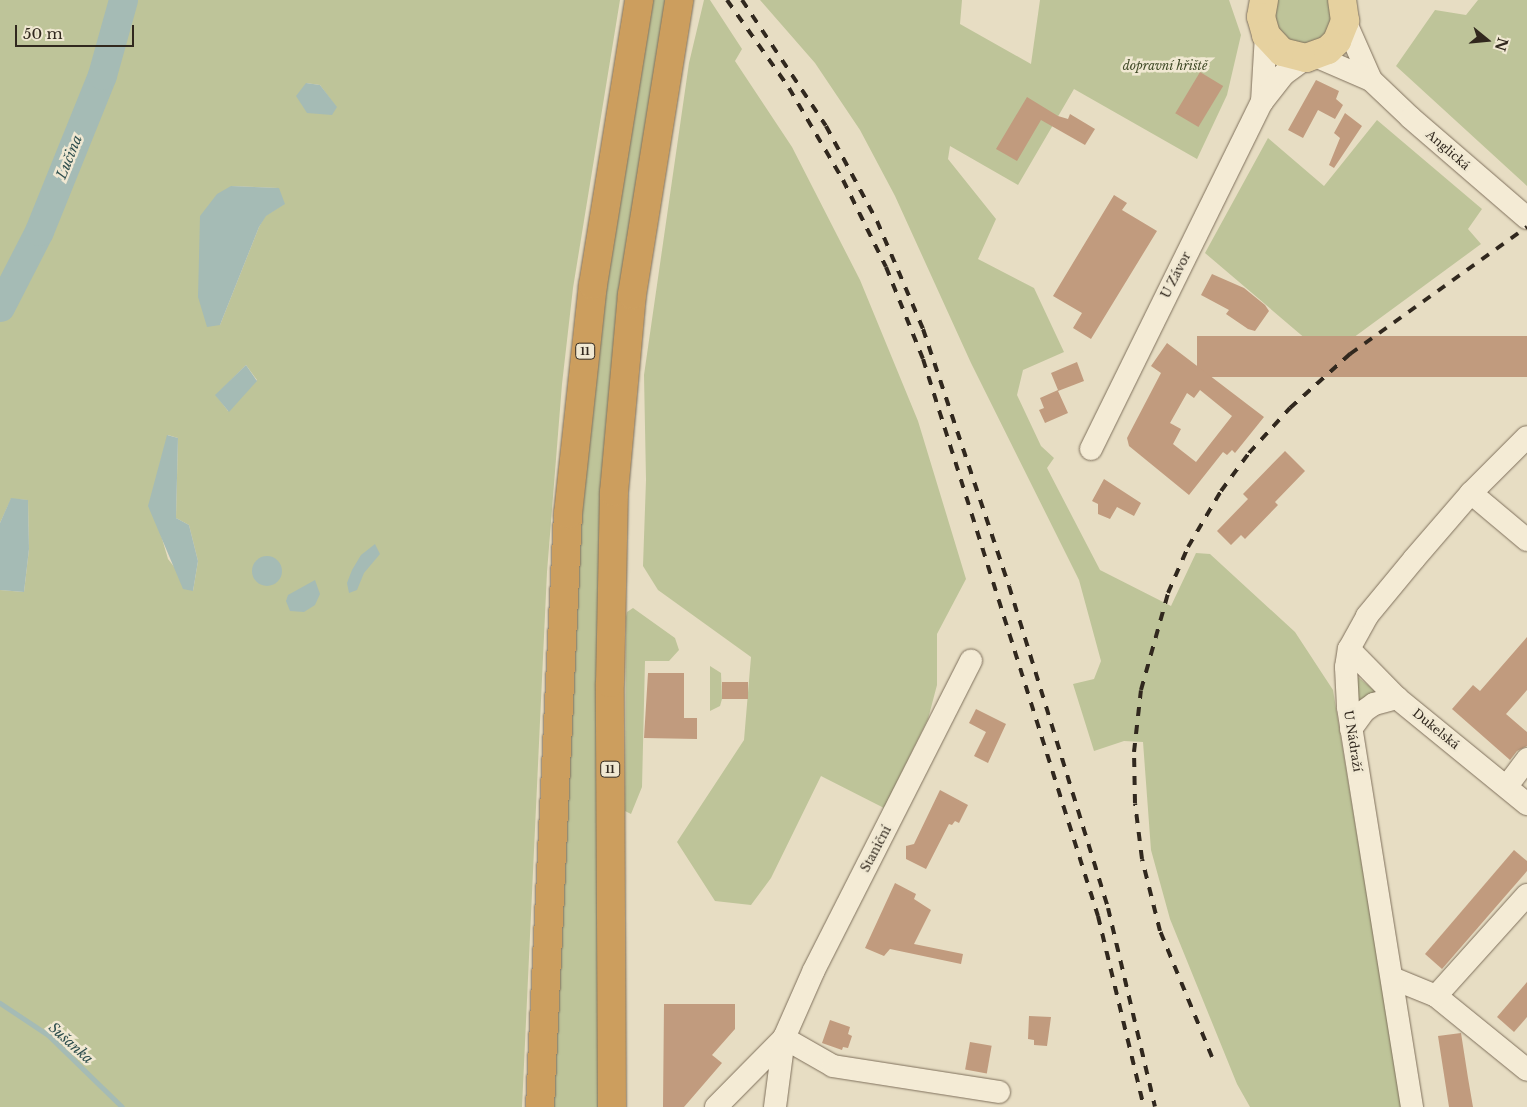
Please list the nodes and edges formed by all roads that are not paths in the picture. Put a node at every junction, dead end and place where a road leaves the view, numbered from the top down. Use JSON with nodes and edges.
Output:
{"nodes":[{"id":1,"x":639,"y":0,"type":"edge"},
{"id":2,"x":679,"y":0,"type":"edge"},
{"id":3,"x":1344,"y":6,"type":"edge"},
{"id":4,"x":1261,"y":13,"type":"edge"},
{"id":5,"x":1310,"y":57,"type":"junction"},
{"id":6,"x":1371,"y":80,"type":"junction"},
{"id":7,"x":1262,"y":102,"type":"junction"},
{"id":8,"x":1527,"y":218,"type":"edge"},
{"id":9,"x":1527,"y":437,"type":"edge"},
{"id":10,"x":1091,"y":449,"type":"dead end"},
{"id":11,"x":1471,"y":493,"type":"junction"},
{"id":12,"x":1527,"y":540,"type":"edge"},
{"id":13,"x":1349,"y":649,"type":"junction"},
{"id":14,"x":971,"y":660,"type":"dead end"},
{"id":15,"x":1397,"y":698,"type":"junction"},
{"id":16,"x":1351,"y":729,"type":"junction"},
{"id":17,"x":1527,"y":759,"type":"edge"},
{"id":18,"x":1507,"y":786,"type":"junction"},
{"id":19,"x":1527,"y":804,"type":"edge"},
{"id":20,"x":1527,"y":895,"type":"edge"},
{"id":21,"x":1392,"y":978,"type":"junction"},
{"id":22,"x":1436,"y":996,"type":"junction"},
{"id":23,"x":784,"y":1038,"type":"junction"},
{"id":24,"x":1523,"y":1060,"type":"edge"},
{"id":25,"x":999,"y":1092,"type":"dead end"},
{"id":26,"x":540,"y":1107,"type":"edge"},
{"id":27,"x":612,"y":1107,"type":"edge"},
{"id":28,"x":716,"y":1107,"type":"edge"},
{"id":29,"x":775,"y":1107,"type":"edge"},
{"id":30,"x":1412,"y":1107,"type":"edge"}],
"edges":[{"from":1,"to":26,"type":"highway","number":"11"},
{"from":2,"to":27,"type":"highway","number":"11"},
{"from":3,"to":5,"type":"main road"},
{"from":3,"to":6,"type":"street","name":"Anglická"},
{"from":4,"to":5,"type":"main road"},
{"from":4,"to":7,"type":"street","name":"U Závor"},
{"from":5,"to":6,"type":"street","name":"Anglická"},
{"from":5,"to":7,"type":"street","name":"U Závor"},
{"from":6,"to":8,"type":"street","name":"Anglická"},
{"from":7,"to":10,"type":"street","name":"U Závor"},
{"from":9,"to":11,"type":"street","name":"U Nádraží"},
{"from":11,"to":12,"type":"street"},
{"from":11,"to":13,"type":"street","name":"U Nádraží"},
{"from":13,"to":15,"type":"street","name":"Dukelská"},
{"from":13,"to":16,"type":"street","name":"U Nádraží"},
{"from":14,"to":23,"type":"street","name":"Staniční"},
{"from":15,"to":16,"type":"street"},
{"from":15,"to":18,"type":"street","name":"Dukelská"},
{"from":16,"to":21,"type":"street","name":"U Nádraží"},
{"from":17,"to":18,"type":"street"},
{"from":18,"to":19,"type":"street","name":"Dukelská"},
{"from":20,"to":22,"type":"street"},
{"from":21,"to":22,"type":"street"},
{"from":21,"to":30,"type":"street","name":"U Nádraží"},
{"from":22,"to":24,"type":"street"},
{"from":23,"to":25,"type":"street"},
{"from":23,"to":28,"type":"street","name":"Staniční"},
{"from":23,"to":29,"type":"street","name":"Staniční"}]}
